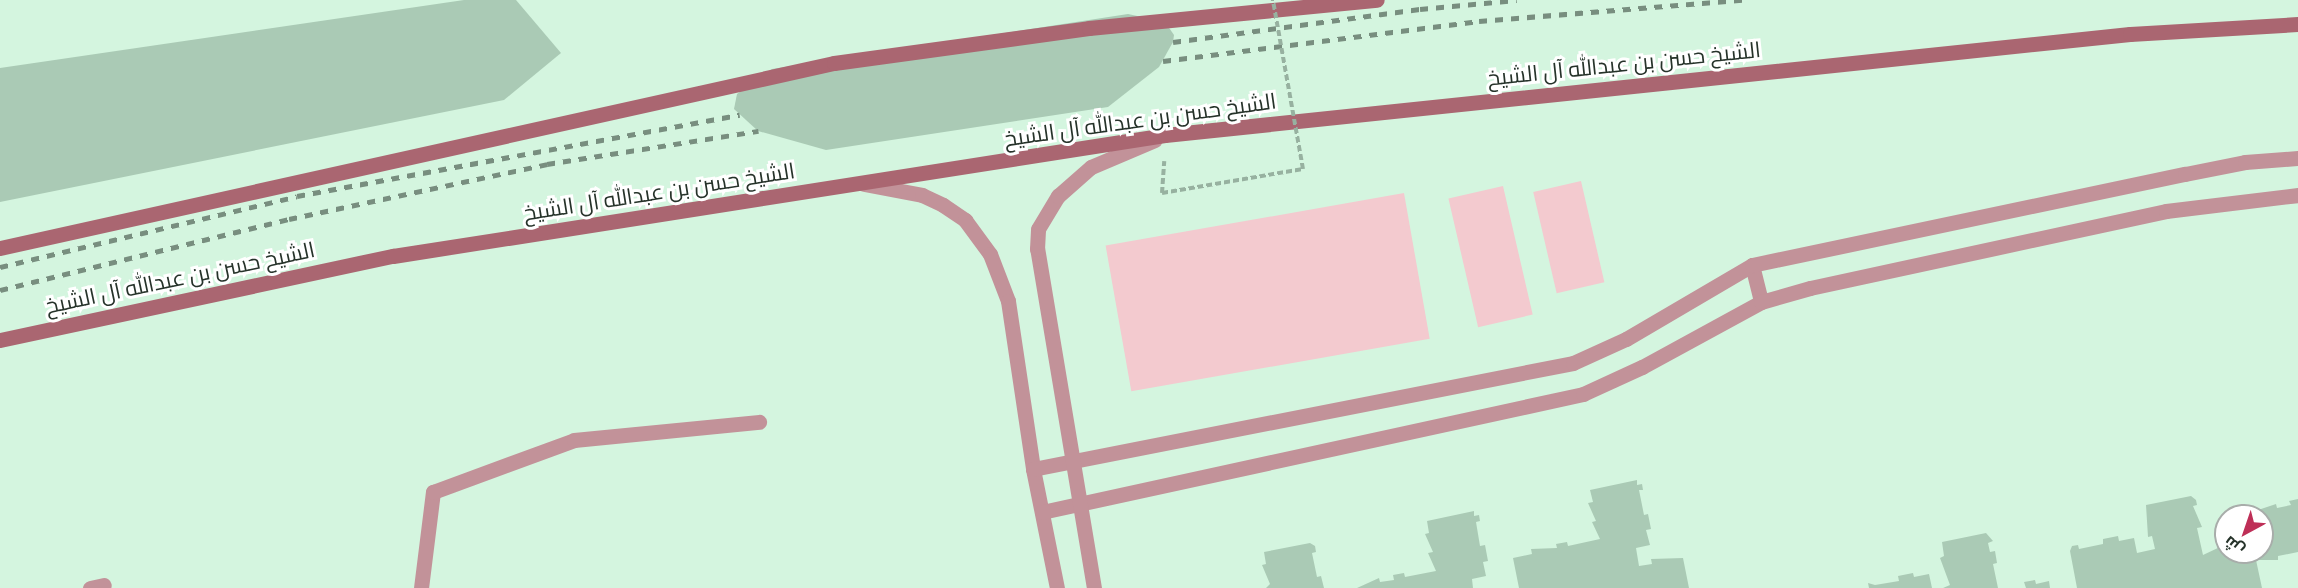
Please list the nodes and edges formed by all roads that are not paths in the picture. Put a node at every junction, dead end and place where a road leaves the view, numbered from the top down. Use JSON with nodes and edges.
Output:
{"nodes":[{"id":1,"x":1377,"y":0,"type":"edge"},
{"id":2,"x":2298,"y":24,"type":"edge"},
{"id":3,"x":1165,"y":135,"type":"junction"},
{"id":4,"x":2298,"y":159,"type":"edge"},
{"id":5,"x":864,"y":184,"type":"junction"},
{"id":6,"x":2298,"y":195,"type":"edge"},
{"id":7,"x":0,"y":248,"type":"edge"},
{"id":8,"x":1752,"y":265,"type":"junction"},
{"id":9,"x":1761,"y":302,"type":"junction"},
{"id":10,"x":0,"y":340,"type":"edge"},
{"id":11,"x":759,"y":422,"type":"dead end"},
{"id":12,"x":1072,"y":464,"type":"junction"},
{"id":13,"x":1033,"y":469,"type":"junction"},
{"id":14,"x":1077,"y":503,"type":"junction"},
{"id":15,"x":1042,"y":512,"type":"junction"},
{"id":16,"x":421,"y":588,"type":"edge"},
{"id":17,"x":1057,"y":588,"type":"edge"},
{"id":18,"x":1094,"y":588,"type":"edge"}],
"edges":[{"from":1,"to":7,"type":"main road"},
{"from":2,"to":3,"type":"main road","name":"الشيخ حسن بن عبدالله آل الشيخ"},
{"from":3,"to":5,"type":"main road","name":"الشيخ حسن بن عبدالله آل الشيخ"},
{"from":3,"to":12,"type":"street"},
{"from":4,"to":8,"type":"street"},
{"from":5,"to":10,"type":"main road","name":"الشيخ حسن بن عبدالله آل الشيخ"},
{"from":5,"to":13,"type":"street"},
{"from":6,"to":9,"type":"street"},
{"from":8,"to":9,"type":"street"},
{"from":8,"to":12,"type":"street"},
{"from":9,"to":14,"type":"street"},
{"from":11,"to":16,"type":"street"},
{"from":12,"to":13,"type":"street"},
{"from":12,"to":14,"type":"street"},
{"from":13,"to":15,"type":"street"},
{"from":14,"to":15,"type":"street"},
{"from":14,"to":18,"type":"street"},
{"from":15,"to":17,"type":"street"}]}
